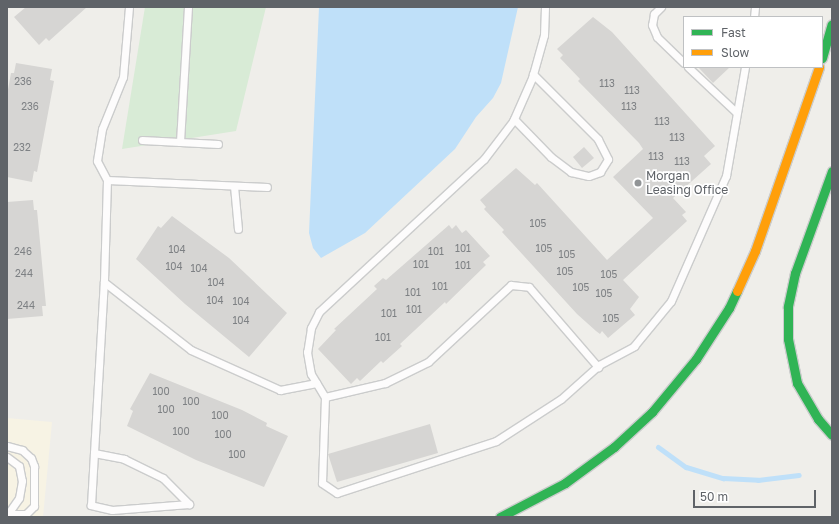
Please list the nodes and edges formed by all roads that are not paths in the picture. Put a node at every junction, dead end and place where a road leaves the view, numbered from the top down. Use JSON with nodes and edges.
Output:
{"nodes":[{"id":1,"x":129,"y":7,"type":"edge"},
{"id":2,"x":188,"y":7,"type":"edge"},
{"id":3,"x":545,"y":7,"type":"edge"},
{"id":4,"x":661,"y":7,"type":"edge"},
{"id":5,"x":832,"y":24,"type":"edge"},
{"id":6,"x":823,"y":55,"type":"edge"},
{"id":7,"x":683,"y":62,"type":"edge"},
{"id":8,"x":689,"y":68,"type":"edge"},
{"id":9,"x":744,"y":68,"type":"edge"},
{"id":10,"x":819,"y":68,"type":"edge"},
{"id":11,"x":534,"y":74,"type":"junction"},
{"id":12,"x":736,"y":112,"type":"junction"},
{"id":13,"x":514,"y":118,"type":"junction"},
{"id":14,"x":142,"y":140,"type":"dead end"},
{"id":15,"x":180,"y":142,"type":"junction"},
{"id":16,"x":218,"y":144,"type":"dead end"},
{"id":17,"x":832,"y":172,"type":"edge"},
{"id":18,"x":107,"y":180,"type":"junction"},
{"id":19,"x":234,"y":186,"type":"junction"},
{"id":20,"x":267,"y":187,"type":"dead end"},
{"id":21,"x":238,"y":229,"type":"dead end"},
{"id":22,"x":104,"y":282,"type":"junction"},
{"id":23,"x":598,"y":367,"type":"junction"},
{"id":24,"x":316,"y":383,"type":"junction"},
{"id":25,"x":325,"y":397,"type":"junction"},
{"id":26,"x":832,"y":435,"type":"edge"},
{"id":27,"x":7,"y":446,"type":"edge"},
{"id":28,"x":94,"y":453,"type":"junction"},
{"id":29,"x":7,"y":457,"type":"edge"},
{"id":30,"x":8,"y":514,"type":"edge"},
{"id":31,"x":500,"y":517,"type":"edge"}],
"edges":[{"from":1,"to":18,"type":"lane"},
{"from":2,"to":15,"type":"lane"},
{"from":3,"to":11,"type":"lane"},
{"from":4,"to":7,"type":"lane"},
{"from":5,"to":6,"type":"highway"},
{"from":8,"to":12,"type":"lane"},
{"from":9,"to":12,"type":"lane"},
{"from":10,"to":31,"type":"highway"},
{"from":11,"to":13,"type":"lane"},
{"from":11,"to":13,"type":"lane"},
{"from":12,"to":23,"type":"lane"},
{"from":13,"to":24,"type":"lane"},
{"from":14,"to":15,"type":"lane"},
{"from":15,"to":16,"type":"lane"},
{"from":17,"to":26,"type":"highway"},
{"from":18,"to":19,"type":"lane"},
{"from":18,"to":22,"type":"lane"},
{"from":19,"to":20,"type":"lane"},
{"from":19,"to":21,"type":"lane"},
{"from":22,"to":24,"type":"lane"},
{"from":22,"to":28,"type":"lane"},
{"from":23,"to":25,"type":"lane"},
{"from":23,"to":25,"type":"lane"},
{"from":24,"to":25,"type":"lane"},
{"from":27,"to":30,"type":"lane"},
{"from":28,"to":28,"type":"lane"},
{"from":29,"to":30,"type":"lane"}]}
